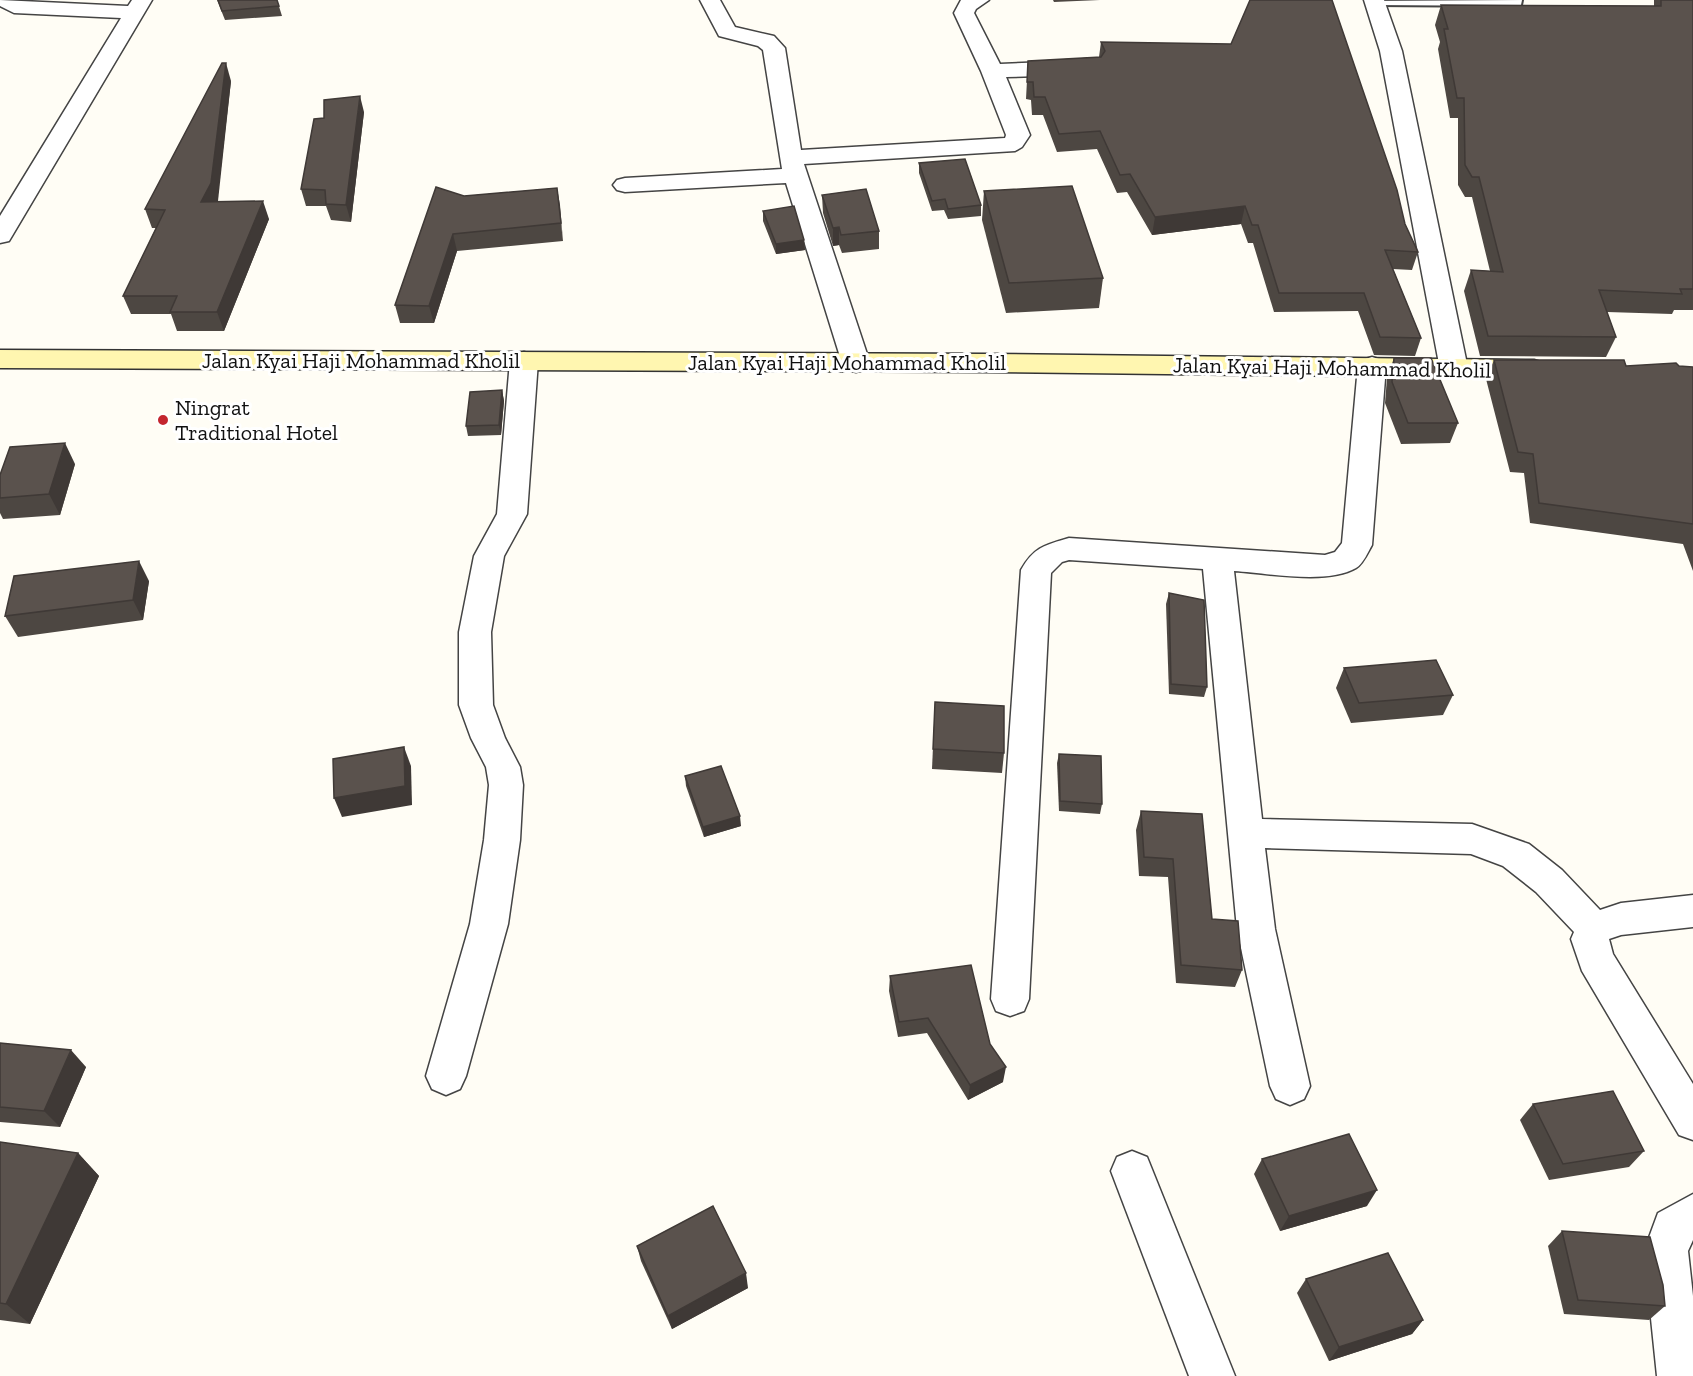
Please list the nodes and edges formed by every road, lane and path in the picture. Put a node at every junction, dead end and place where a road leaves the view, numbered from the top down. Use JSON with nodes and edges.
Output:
{"nodes":[{"id":1,"x":5,"y":0,"type":"edge"},
{"id":2,"x":710,"y":0,"type":"edge"},
{"id":3,"x":979,"y":0,"type":"edge"},
{"id":4,"x":1374,"y":1,"type":"edge"},
{"id":5,"x":1516,"y":2,"type":"dead end"},
{"id":6,"x":139,"y":6,"type":"edge"},
{"id":7,"x":1090,"y":67,"type":"edge"},
{"id":8,"x":992,"y":71,"type":"junction"},
{"id":9,"x":793,"y":166,"type":"junction"},
{"id":10,"x":625,"y":185,"type":"dead end"},
{"id":11,"x":0,"y":236,"type":"edge"},
{"id":12,"x":0,"y":360,"type":"edge"},
{"id":13,"x":524,"y":361,"type":"junction"},
{"id":14,"x":856,"y":363,"type":"junction"},
{"id":15,"x":1372,"y":366,"type":"junction"},
{"id":16,"x":1454,"y":369,"type":"junction"},
{"id":17,"x":1562,"y":369,"type":"edge"},
{"id":18,"x":1217,"y":559,"type":"junction"},
{"id":19,"x":1246,"y":833,"type":"junction"},
{"id":20,"x":1693,"y":911,"type":"edge"},
{"id":21,"x":1594,"y":928,"type":"junction"},
{"id":22,"x":1010,"y":999,"type":"dead end"},
{"id":23,"x":446,"y":1076,"type":"dead end"},
{"id":24,"x":1290,"y":1086,"type":"dead end"},
{"id":25,"x":1693,"y":1121,"type":"edge"},
{"id":26,"x":1132,"y":1171,"type":"dead end"},
{"id":27,"x":1693,"y":1215,"type":"edge"},
{"id":28,"x":1212,"y":1376,"type":"edge"},
{"id":29,"x":1680,"y":1376,"type":"edge"}],
"edges":[{"from":1,"to":6,"type":"street"},
{"from":2,"to":9,"type":"street"},
{"from":3,"to":8,"type":"street"},
{"from":4,"to":5,"type":"lane"},
{"from":4,"to":16,"type":"street"},
{"from":6,"to":11,"type":"street"},
{"from":7,"to":8,"type":"street"},
{"from":8,"to":9,"type":"street"},
{"from":9,"to":10,"type":"street"},
{"from":9,"to":14,"type":"street"},
{"from":12,"to":13,"type":"main road","name":"Jalan Kyai Haji Mohammad Kholil"},
{"from":13,"to":14,"type":"main road","name":"Jalan Kyai Haji Mohammad Kholil"},
{"from":13,"to":23,"type":"street"},
{"from":14,"to":15,"type":"main road","name":"Jalan Kyai Haji Mohammad Kholil"},
{"from":15,"to":16,"type":"main road","name":"Jalan Kyai Haji Mohammad Kholil"},
{"from":15,"to":18,"type":"street"},
{"from":16,"to":17,"type":"main road","name":"Jalan Kyai Haji Mohammad Kholil"},
{"from":18,"to":19,"type":"street"},
{"from":18,"to":22,"type":"street"},
{"from":19,"to":21,"type":"street"},
{"from":19,"to":24,"type":"street"},
{"from":20,"to":21,"type":"street"},
{"from":21,"to":25,"type":"street"},
{"from":26,"to":28,"type":"street"},
{"from":27,"to":29,"type":"street"}]}
